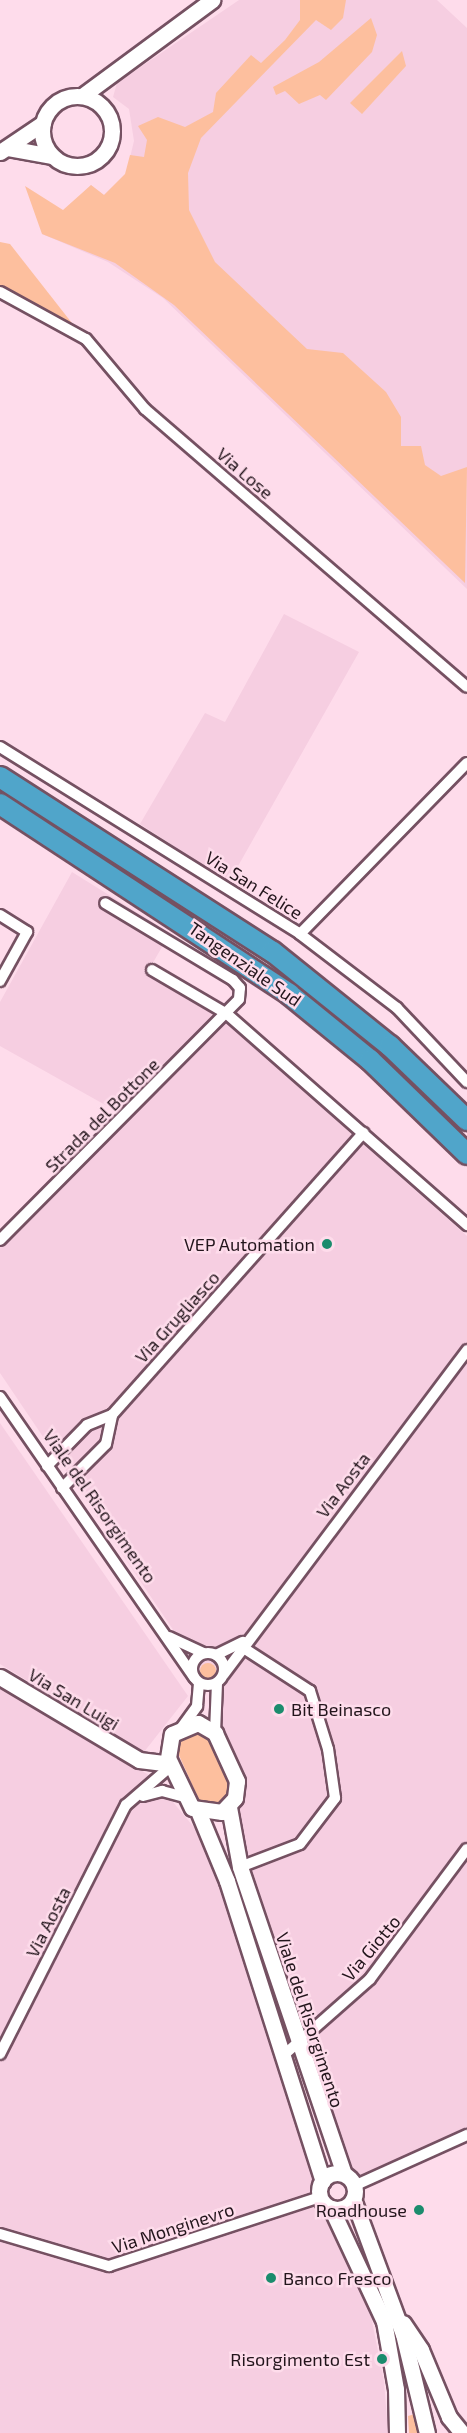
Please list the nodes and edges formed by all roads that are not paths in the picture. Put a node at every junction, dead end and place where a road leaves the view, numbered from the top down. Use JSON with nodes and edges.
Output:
{"nodes":[{"id":1,"x":212,"y":0,"type":"edge"},
{"id":2,"x":113,"y":74,"type":"junction"},
{"id":3,"x":82,"y":96,"type":"junction"},
{"id":4,"x":105,"y":108,"type":"junction"},
{"id":5,"x":43,"y":123,"type":"junction"},
{"id":6,"x":4,"y":150,"type":"edge"},
{"id":7,"x":52,"y":156,"type":"junction"},
{"id":8,"x":0,"y":292,"type":"edge"},
{"id":9,"x":467,"y":687,"type":"edge"},
{"id":10,"x":0,"y":747,"type":"edge"},
{"id":11,"x":467,"y":763,"type":"edge"},
{"id":12,"x":0,"y":777,"type":"edge"},
{"id":13,"x":0,"y":804,"type":"edge"},
{"id":14,"x":105,"y":903,"type":"dead end"},
{"id":15,"x":0,"y":915,"type":"edge"},
{"id":16,"x":300,"y":934,"type":"junction"},
{"id":17,"x":152,"y":970,"type":"dead end"},
{"id":18,"x":0,"y":981,"type":"edge"},
{"id":19,"x":227,"y":1014,"type":"junction"},
{"id":20,"x":467,"y":1082,"type":"edge"},
{"id":21,"x":467,"y":1120,"type":"edge"},
{"id":22,"x":363,"y":1133,"type":"junction"},
{"id":23,"x":467,"y":1154,"type":"edge"},
{"id":24,"x":467,"y":1225,"type":"edge"},
{"id":25,"x":0,"y":1240,"type":"edge"},
{"id":26,"x":467,"y":1350,"type":"edge"},
{"id":27,"x":0,"y":1397,"type":"edge"},
{"id":28,"x":112,"y":1415,"type":"junction"},
{"id":29,"x":47,"y":1466,"type":"junction"},
{"id":30,"x":62,"y":1488,"type":"junction"},
{"id":31,"x":168,"y":1637,"type":"junction"},
{"id":32,"x":244,"y":1643,"type":"junction"},
{"id":33,"x":204,"y":1653,"type":"junction"},
{"id":34,"x":216,"y":1655,"type":"junction"},
{"id":35,"x":0,"y":1677,"type":"edge"},
{"id":36,"x":221,"y":1678,"type":"junction"},
{"id":37,"x":196,"y":1680,"type":"junction"},
{"id":38,"x":182,"y":1726,"type":"junction"},
{"id":39,"x":215,"y":1733,"type":"junction"},
{"id":40,"x":170,"y":1740,"type":"junction"},
{"id":41,"x":128,"y":1755,"type":"junction"},
{"id":42,"x":171,"y":1765,"type":"junction"},
{"id":43,"x":184,"y":1797,"type":"junction"},
{"id":44,"x":126,"y":1805,"type":"junction"},
{"id":45,"x":229,"y":1807,"type":"junction"},
{"id":46,"x":198,"y":1810,"type":"junction"},
{"id":47,"x":467,"y":1849,"type":"edge"},
{"id":48,"x":242,"y":1871,"type":"junction"},
{"id":49,"x":227,"y":1881,"type":"junction"},
{"id":50,"x":274,"y":1972,"type":"junction"},
{"id":51,"x":259,"y":1977,"type":"junction"},
{"id":52,"x":297,"y":2044,"type":"junction"},
{"id":53,"x":0,"y":2054,"type":"edge"},
{"id":54,"x":285,"y":2054,"type":"junction"},
{"id":55,"x":467,"y":2135,"type":"edge"},
{"id":56,"x":322,"y":2181,"type":"junction"},
{"id":57,"x":350,"y":2186,"type":"junction"},
{"id":58,"x":320,"y":2197,"type":"junction"},
{"id":59,"x":331,"y":2208,"type":"junction"},
{"id":60,"x":0,"y":2235,"type":"edge"},
{"id":61,"x":399,"y":2319,"type":"junction"},
{"id":62,"x":397,"y":2433,"type":"edge"},
{"id":63,"x":426,"y":2433,"type":"edge"},
{"id":64,"x":462,"y":2433,"type":"edge"}],
"edges":[{"from":1,"to":2,"type":"street"},
{"from":2,"to":3,"type":"street"},
{"from":2,"to":4,"type":"street"},
{"from":3,"to":4,"type":"street"},
{"from":3,"to":5,"type":"street"},
{"from":4,"to":7,"type":"street"},
{"from":5,"to":6,"type":"street"},
{"from":5,"to":7,"type":"street"},
{"from":6,"to":7,"type":"street"},
{"from":8,"to":9,"type":"street","name":"Via Lose"},
{"from":10,"to":16,"type":"street","name":"Via San Felice"},
{"from":11,"to":16,"type":"street"},
{"from":12,"to":21,"type":"highway","name":"Tangenziale Sud"},
{"from":13,"to":23,"type":"highway","name":"Tangenziale Sud"},
{"from":14,"to":19,"type":"street","name":"Strada del Bottone"},
{"from":15,"to":18,"type":"street"},
{"from":16,"to":20,"type":"street","name":"Via San Felice"},
{"from":17,"to":19,"type":"street"},
{"from":19,"to":22,"type":"street"},
{"from":19,"to":25,"type":"street","name":"Strada del Bottone"},
{"from":22,"to":24,"type":"street"},
{"from":22,"to":28,"type":"street","name":"Via Grugliasco"},
{"from":26,"to":32,"type":"street","name":"Via Aosta"},
{"from":27,"to":29,"type":"street","name":"Viale del Risorgimento"},
{"from":28,"to":29,"type":"street","name":"Via Grugliasco"},
{"from":28,"to":30,"type":"street","name":"Via Grugliasco"},
{"from":29,"to":30,"type":"street","name":"Viale del Risorgimento"},
{"from":30,"to":31,"type":"street","name":"Viale del Risorgimento"},
{"from":31,"to":33,"type":"street"},
{"from":31,"to":37,"type":"street","name":"Viale del Risorgimento"},
{"from":32,"to":34,"type":"street","name":"Via Aosta"},
{"from":32,"to":36,"type":"street","name":"Via Aosta"},
{"from":32,"to":48,"type":"street"},
{"from":33,"to":34,"type":"street"},
{"from":33,"to":37,"type":"street"},
{"from":34,"to":36,"type":"street","name":"Viale del Risorgimento"},
{"from":35,"to":41,"type":"street","name":"Via San Luigi"},
{"from":36,"to":37,"type":"street"},
{"from":36,"to":39,"type":"street","name":"Viale del Risorgimento"},
{"from":37,"to":38,"type":"street"},
{"from":38,"to":39,"type":"street"},
{"from":38,"to":40,"type":"street"},
{"from":39,"to":45,"type":"street","name":"Viale del Risorgimento"},
{"from":40,"to":41,"type":"street","name":"Via San Luigi"},
{"from":40,"to":42,"type":"street","name":"Viale del Risorgimento"},
{"from":41,"to":42,"type":"street","name":"Via San Luigi"},
{"from":42,"to":43,"type":"street","name":"Viale del Risorgimento"},
{"from":42,"to":44,"type":"street","name":"Via Aosta"},
{"from":43,"to":44,"type":"street"},
{"from":43,"to":46,"type":"street","name":"Viale del Risorgimento"},
{"from":44,"to":53,"type":"street","name":"Via Aosta"},
{"from":45,"to":46,"type":"street"},
{"from":45,"to":48,"type":"street","name":"Viale del Risorgimento"},
{"from":46,"to":49,"type":"street","name":"Viale del Risorgimento"},
{"from":47,"to":52,"type":"street","name":"Via Giotto"},
{"from":48,"to":49,"type":"street"},
{"from":48,"to":50,"type":"street","name":"Viale del Risorgimento"},
{"from":49,"to":51,"type":"street","name":"Viale del Risorgimento"},
{"from":50,"to":51,"type":"street"},
{"from":50,"to":52,"type":"street","name":"Viale del Risorgimento"},
{"from":51,"to":54,"type":"street","name":"Viale del Risorgimento"},
{"from":52,"to":54,"type":"street","name":"Via Giotto"},
{"from":52,"to":57,"type":"street","name":"Viale del Risorgimento"},
{"from":54,"to":56,"type":"street","name":"Viale del Risorgimento"},
{"from":55,"to":57,"type":"street"},
{"from":56,"to":57,"type":"street"},
{"from":56,"to":58,"type":"street"},
{"from":57,"to":59,"type":"street"},
{"from":57,"to":61,"type":"street","name":"Viale del Risorgimento"},
{"from":58,"to":59,"type":"street"},
{"from":58,"to":60,"type":"street","name":"Via Monginevro"},
{"from":59,"to":62,"type":"street"},
{"from":61,"to":63,"type":"street","name":"Viale del Risorgimento"},
{"from":61,"to":64,"type":"street"}]}
